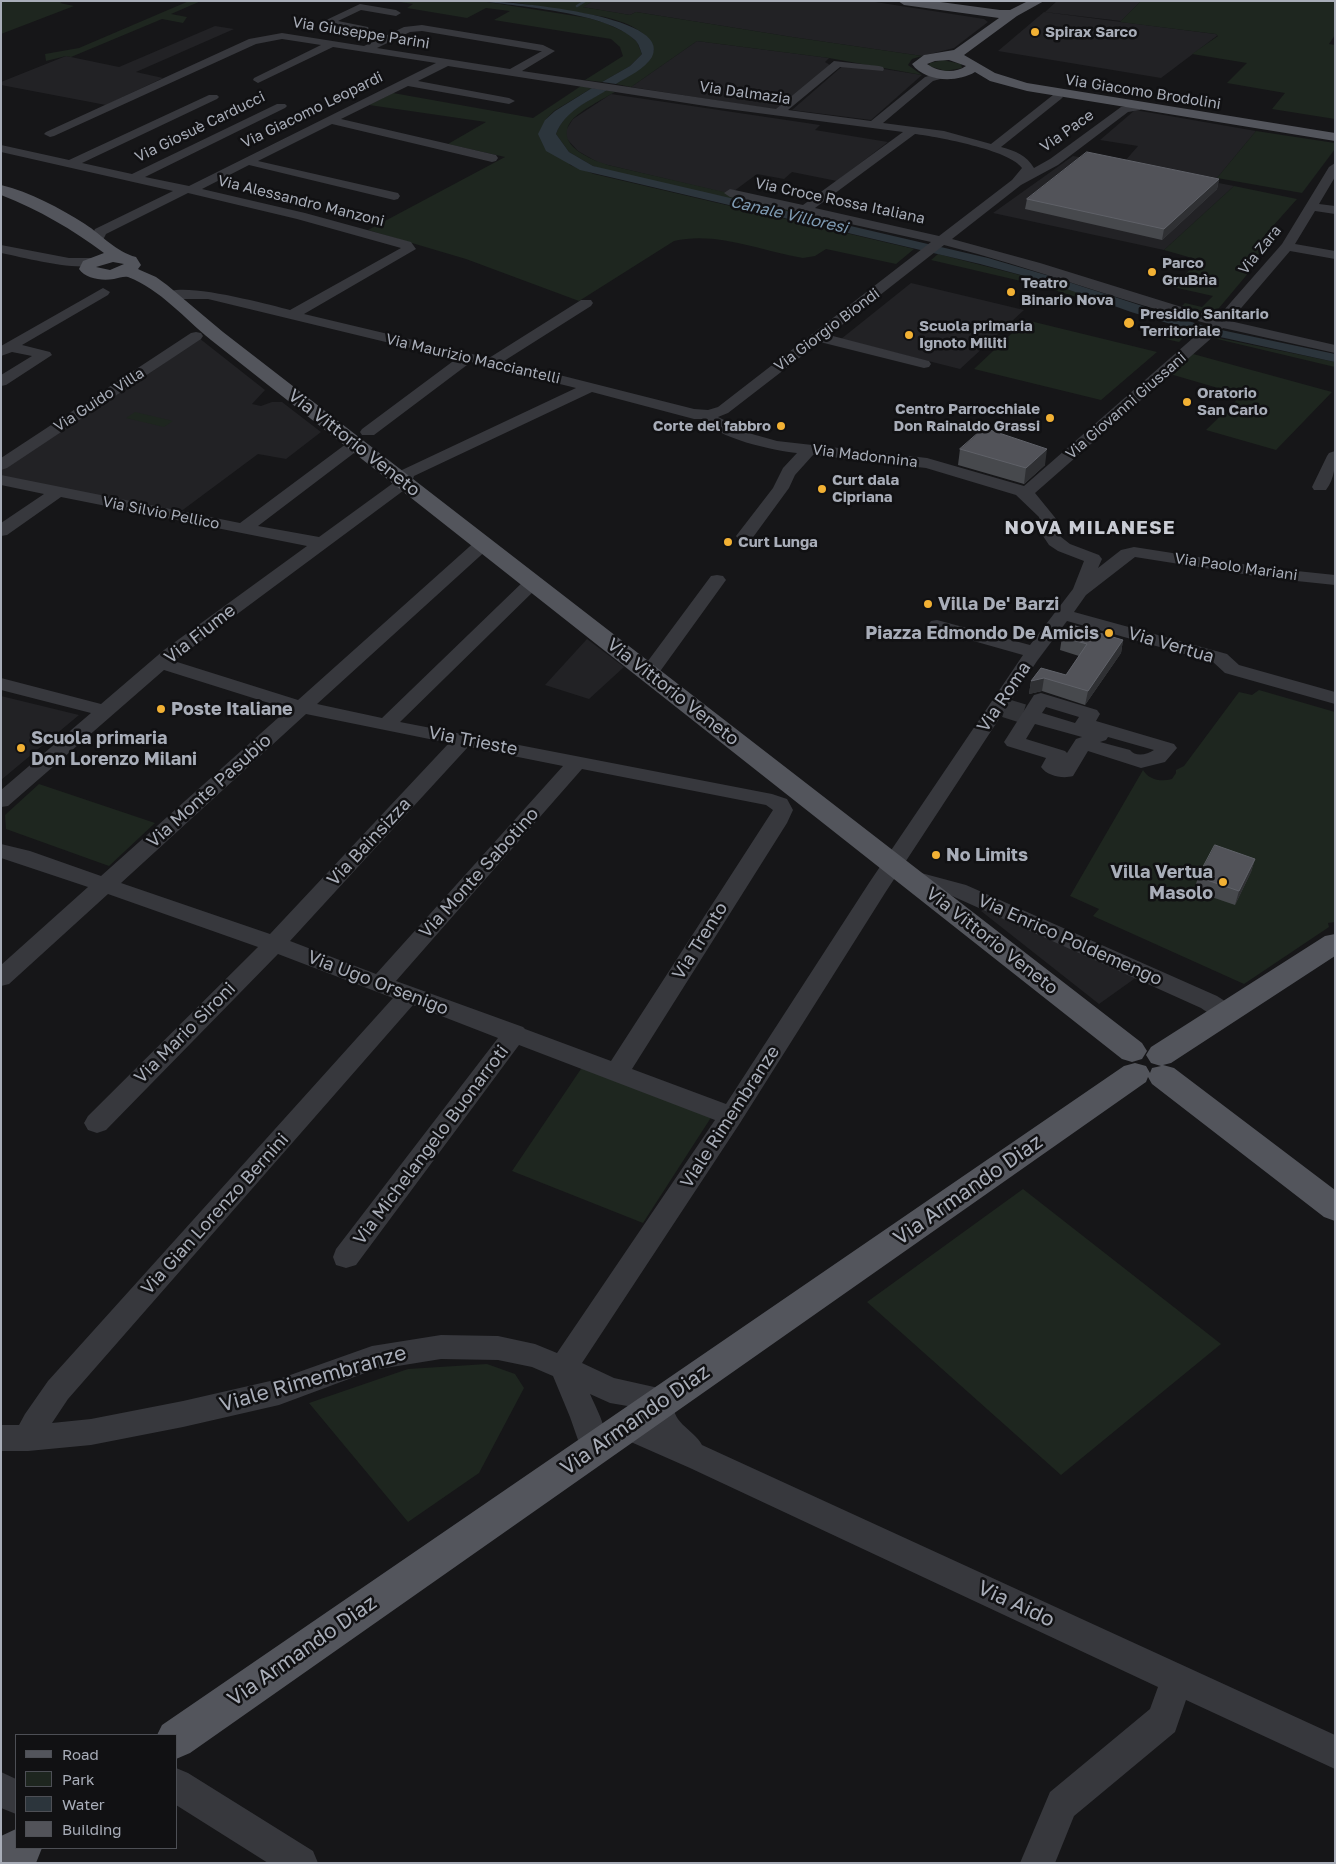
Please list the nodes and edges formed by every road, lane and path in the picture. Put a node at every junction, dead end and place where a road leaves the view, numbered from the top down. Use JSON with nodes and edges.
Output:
{"nodes":[{"id":1,"x":904,"y":1,"type":"edge"},
{"id":2,"x":964,"y":1,"type":"edge"},
{"id":3,"x":1021,"y":10,"type":"edge"},
{"id":4,"x":396,"y":13,"type":"dead end"},
{"id":5,"x":364,"y":29,"type":"dead end"},
{"id":6,"x":334,"y":43,"type":"junction"},
{"id":7,"x":368,"y":48,"type":"junction"},
{"id":8,"x":944,"y":57,"type":"junction"},
{"id":9,"x":449,"y":61,"type":"junction"},
{"id":10,"x":971,"y":65,"type":"junction"},
{"id":11,"x":878,"y":69,"type":"dead end"},
{"id":12,"x":514,"y":72,"type":"junction"},
{"id":13,"x":947,"y":74,"type":"junction"},
{"id":14,"x":928,"y":75,"type":"junction"},
{"id":15,"x":258,"y":80,"type":"dead end"},
{"id":16,"x":406,"y":82,"type":"junction"},
{"id":17,"x":597,"y":85,"type":"joint"},
{"id":18,"x":213,"y":97,"type":"dead end"},
{"id":19,"x":1057,"y":97,"type":"dead end"},
{"id":20,"x":509,"y":100,"type":"dead end"},
{"id":21,"x":281,"y":106,"type":"dead end"},
{"id":22,"x":1136,"y":108,"type":"junction"},
{"id":23,"x":778,"y":113,"type":"junction"},
{"id":24,"x":330,"y":120,"type":"junction"},
{"id":25,"x":874,"y":124,"type":"junction"},
{"id":26,"x":913,"y":130,"type":"junction"},
{"id":27,"x":50,"y":134,"type":"dead end"},
{"id":28,"x":1335,"y":139,"type":"edge"},
{"id":29,"x":1,"y":148,"type":"edge"},
{"id":30,"x":993,"y":148,"type":"junction"},
{"id":31,"x":492,"y":158,"type":"dead end"},
{"id":32,"x":245,"y":162,"type":"junction"},
{"id":33,"x":70,"y":164,"type":"junction"},
{"id":34,"x":1027,"y":166,"type":"junction"},
{"id":35,"x":1335,"y":167,"type":"edge"},
{"id":36,"x":1043,"y":168,"type":"junction"},
{"id":37,"x":133,"y":178,"type":"junction"},
{"id":38,"x":1016,"y":183,"type":"junction"},
{"id":39,"x":1,"y":189,"type":"edge"},
{"id":40,"x":188,"y":190,"type":"junction"},
{"id":41,"x":730,"y":193,"type":"dead end"},
{"id":42,"x":394,"y":196,"type":"dead end"},
{"id":43,"x":1310,"y":206,"type":"junction"},
{"id":44,"x":806,"y":209,"type":"junction"},
{"id":45,"x":1335,"y":210,"type":"edge"},
{"id":46,"x":61,"y":218,"type":"junction"},
{"id":47,"x":97,"y":239,"type":"junction"},
{"id":48,"x":935,"y":246,"type":"junction"},
{"id":49,"x":1287,"y":246,"type":"junction"},
{"id":50,"x":1,"y":249,"type":"edge"},
{"id":51,"x":1335,"y":255,"type":"edge"},
{"id":52,"x":93,"y":263,"type":"junction"},
{"id":53,"x":125,"y":263,"type":"junction"},
{"id":54,"x":111,"y":275,"type":"junction"},
{"id":55,"x":103,"y":292,"type":"dead end"},
{"id":56,"x":177,"y":300,"type":"junction"},
{"id":57,"x":586,"y":303,"type":"dead end"},
{"id":58,"x":292,"y":316,"type":"junction"},
{"id":59,"x":1214,"y":328,"type":"junction"},
{"id":60,"x":205,"y":335,"type":"junction"},
{"id":61,"x":819,"y":337,"type":"junction"},
{"id":62,"x":8,"y":345,"type":"edge"},
{"id":63,"x":1335,"y":349,"type":"edge"},
{"id":64,"x":468,"y":357,"type":"junction"},
{"id":65,"x":491,"y":363,"type":"junction"},
{"id":66,"x":924,"y":364,"type":"dead end"},
{"id":67,"x":1,"y":382,"type":"edge"},
{"id":68,"x":590,"y":387,"type":"junction"},
{"id":69,"x":709,"y":415,"type":"junction"},
{"id":70,"x":362,"y":438,"type":"junction"},
{"id":71,"x":803,"y":449,"type":"junction"},
{"id":72,"x":1335,"y":456,"type":"edge"},
{"id":73,"x":1,"y":465,"type":"edge"},
{"id":74,"x":1,"y":480,"type":"edge"},
{"id":75,"x":405,"y":482,"type":"junction"},
{"id":76,"x":1320,"y":486,"type":"dead end"},
{"id":77,"x":1028,"y":491,"type":"junction"},
{"id":78,"x":58,"y":492,"type":"junction"},
{"id":79,"x":244,"y":529,"type":"junction"},
{"id":80,"x":1,"y":531,"type":"edge"},
{"id":81,"x":745,"y":536,"type":"dead end"},
{"id":82,"x":321,"y":543,"type":"junction"},
{"id":83,"x":484,"y":543,"type":"junction"},
{"id":84,"x":1137,"y":552,"type":"joint"},
{"id":85,"x":717,"y":580,"type":"dead end"},
{"id":86,"x":1335,"y":580,"type":"edge"},
{"id":87,"x":533,"y":582,"type":"junction"},
{"id":88,"x":1080,"y":591,"type":"junction"},
{"id":89,"x":1062,"y":614,"type":"junction"},
{"id":90,"x":937,"y":625,"type":"dead end"},
{"id":91,"x":1034,"y":652,"type":"junction"},
{"id":92,"x":162,"y":663,"type":"junction"},
{"id":93,"x":649,"y":673,"type":"junction"},
{"id":94,"x":1,"y":684,"type":"edge"},
{"id":95,"x":1335,"y":698,"type":"edge"},
{"id":96,"x":302,"y":707,"type":"junction"},
{"id":97,"x":105,"y":711,"type":"junction"},
{"id":98,"x":386,"y":726,"type":"junction"},
{"id":99,"x":464,"y":740,"type":"junction"},
{"id":100,"x":1162,"y":754,"type":"joint"},
{"id":101,"x":578,"y":761,"type":"junction"},
{"id":102,"x":2,"y":802,"type":"edge"},
{"id":103,"x":783,"y":810,"type":"joint"},
{"id":104,"x":1,"y":839,"type":"edge"},
{"id":105,"x":12,"y":854,"type":"edge"},
{"id":106,"x":902,"y":871,"type":"junction"},
{"id":107,"x":105,"y":885,"type":"junction"},
{"id":108,"x":1335,"y":943,"type":"edge"},
{"id":109,"x":274,"y":944,"type":"junction"},
{"id":110,"x":1,"y":978,"type":"edge"},
{"id":111,"x":379,"y":984,"type":"junction"},
{"id":112,"x":409,"y":995,"type":"junction"},
{"id":113,"x":1226,"y":1013,"type":"junction"},
{"id":114,"x":515,"y":1033,"type":"junction"},
{"id":115,"x":1148,"y":1064,"type":"junction"},
{"id":116,"x":617,"y":1072,"type":"junction"},
{"id":117,"x":731,"y":1116,"type":"junction"},
{"id":118,"x":97,"y":1123,"type":"dead end"},
{"id":119,"x":1335,"y":1208,"type":"edge"},
{"id":120,"x":346,"y":1257,"type":"dead end"},
{"id":121,"x":564,"y":1368,"type":"junction"},
{"id":122,"x":662,"y":1400,"type":"junction"},
{"id":123,"x":625,"y":1426,"type":"junction"},
{"id":124,"x":15,"y":1438,"type":"edge"},
{"id":125,"x":594,"y":1448,"type":"junction"},
{"id":126,"x":698,"y":1457,"type":"junction"},
{"id":127,"x":1177,"y":1678,"type":"junction"},
{"id":128,"x":178,"y":1739,"type":"edge"},
{"id":129,"x":1335,"y":1752,"type":"edge"},
{"id":130,"x":178,"y":1786,"type":"edge"},
{"id":131,"x":1,"y":1789,"type":"edge"},
{"id":132,"x":15,"y":1796,"type":"edge"},
{"id":133,"x":19,"y":1849,"type":"edge"},
{"id":134,"x":1,"y":1861,"type":"edge"},
{"id":135,"x":301,"y":1863,"type":"edge"},
{"id":136,"x":1037,"y":1863,"type":"edge"}],
"edges":[{"from":1,"to":3,"type":"main road"},
{"from":2,"to":3,"type":"main road"},
{"from":3,"to":8,"type":"main road"},
{"from":3,"to":10,"type":"main road"},
{"from":4,"to":5,"type":"street"},
{"from":6,"to":7,"type":"street","name":"Via Giuseppe Parini"},
{"from":6,"to":15,"type":"street"},
{"from":6,"to":27,"type":"street","name":"Via Giuseppe Parini"},
{"from":7,"to":9,"type":"street","name":"Via Giuseppe Parini"},
{"from":7,"to":12,"type":"street"},
{"from":8,"to":10,"type":"main road","name":"Via Giacomo Brodolini"},
{"from":8,"to":14,"type":"main road"},
{"from":9,"to":12,"type":"street","name":"Via Giuseppe Parini"},
{"from":9,"to":16,"type":"street","name":"Via Giacomo Leopardi"},
{"from":10,"to":13,"type":"main road"},
{"from":10,"to":28,"type":"main road","name":"Via Giacomo Brodolini"},
{"from":11,"to":23,"type":"street"},
{"from":12,"to":17,"type":"street","name":"Via Giuseppe Parini"},
{"from":13,"to":14,"type":"main road","name":"Via Giacomo Brodolini"},
{"from":13,"to":22,"type":"main road","name":"Via Giacomo Brodolini"},
{"from":14,"to":25,"type":"street"},
{"from":16,"to":20,"type":"street"},
{"from":16,"to":24,"type":"street","name":"Via Giacomo Leopardi"},
{"from":17,"to":23,"type":"street","name":"Via Dalmazia"},
{"from":18,"to":33,"type":"street"},
{"from":19,"to":30,"type":"street"},
{"from":21,"to":37,"type":"street","name":"Via Giosuè Carducci"},
{"from":22,"to":28,"type":"main road","name":"Via Giacomo Brodolini"},
{"from":22,"to":36,"type":"street","name":"Via Pace"},
{"from":23,"to":25,"type":"street","name":"Via Dalmazia"},
{"from":24,"to":31,"type":"street"},
{"from":24,"to":32,"type":"street","name":"Via Giacomo Leopardi"},
{"from":25,"to":26,"type":"street","name":"Via Dalmazia"},
{"from":26,"to":30,"type":"street","name":"Via Dalmazia"},
{"from":26,"to":44,"type":"street"},
{"from":29,"to":33,"type":"street","name":"Via Alessandro Manzoni"},
{"from":30,"to":34,"type":"street","name":"Via Dalmazia"},
{"from":32,"to":40,"type":"street","name":"Via Giacomo Leopardi"},
{"from":32,"to":42,"type":"street"},
{"from":33,"to":37,"type":"street","name":"Via Alessandro Manzoni"},
{"from":34,"to":36,"type":"street","name":"Via Pace"},
{"from":34,"to":38,"type":"street"},
{"from":35,"to":43,"type":"street","name":"Via Zara"},
{"from":36,"to":38,"type":"street","name":"Via Pace"},
{"from":37,"to":40,"type":"street","name":"Via Alessandro Manzoni"},
{"from":38,"to":48,"type":"street","name":"Via Giorgio Biondi"},
{"from":39,"to":46,"type":"main road"},
{"from":40,"to":47,"type":"street","name":"Via Giacomo Leopardi"},
{"from":40,"to":58,"type":"street","name":"Via Alessandro Manzoni"},
{"from":41,"to":44,"type":"street","name":"Via Croce Rossa Italiana"},
{"from":43,"to":45,"type":"street"},
{"from":43,"to":49,"type":"street","name":"Via Zara"},
{"from":44,"to":48,"type":"street","name":"Via Croce Rossa Italiana"},
{"from":46,"to":47,"type":"main road","name":"Via Vittorio Veneto"},
{"from":46,"to":52,"type":"main road"},
{"from":47,"to":53,"type":"main road","name":"Via Vittorio Veneto"},
{"from":48,"to":59,"type":"street","name":"Via Croce Rossa Italiana"},
{"from":48,"to":61,"type":"street","name":"Via Giorgio Biondi"},
{"from":49,"to":51,"type":"street"},
{"from":49,"to":59,"type":"street","name":"Via Zara"},
{"from":50,"to":52,"type":"street"},
{"from":52,"to":53,"type":"main road"},
{"from":52,"to":54,"type":"main road","name":"Via Vittorio Veneto"},
{"from":53,"to":54,"type":"main road"},
{"from":53,"to":56,"type":"main road","name":"Via Vittorio Veneto"},
{"from":54,"to":60,"type":"main road","name":"Via Vittorio Veneto"},
{"from":55,"to":62,"type":"street"},
{"from":56,"to":58,"type":"street","name":"Via Maurizio Macciantelli"},
{"from":56,"to":60,"type":"main road","name":"Via Vittorio Veneto"},
{"from":57,"to":65,"type":"street"},
{"from":58,"to":64,"type":"street","name":"Via Maurizio Macciantelli"},
{"from":59,"to":63,"type":"street","name":"Via Croce Rossa Italiana"},
{"from":59,"to":77,"type":"street","name":"Via Giovanni Giussani"},
{"from":60,"to":70,"type":"main road","name":"Via Vittorio Veneto"},
{"from":60,"to":73,"type":"street","name":"Via Guido Villa"},
{"from":61,"to":66,"type":"street"},
{"from":61,"to":69,"type":"street","name":"Via Giorgio Biondi"},
{"from":62,"to":67,"type":"street"},
{"from":64,"to":65,"type":"street","name":"Via Maurizio Macciantelli"},
{"from":64,"to":70,"type":"street"},
{"from":65,"to":68,"type":"street","name":"Via Maurizio Macciantelli"},
{"from":68,"to":69,"type":"street","name":"Via Maurizio Macciantelli"},
{"from":68,"to":75,"type":"street","name":"Via Fiume"},
{"from":69,"to":71,"type":"street","name":"Via Madonnina"},
{"from":70,"to":75,"type":"main road","name":"Via Vittorio Veneto"},
{"from":70,"to":79,"type":"street"},
{"from":71,"to":77,"type":"street","name":"Via Madonnina"},
{"from":71,"to":81,"type":"street"},
{"from":72,"to":76,"type":"street"},
{"from":74,"to":78,"type":"street","name":"Via Silvio Pellico"},
{"from":75,"to":82,"type":"street","name":"Via Fiume"},
{"from":75,"to":83,"type":"main road","name":"Via Vittorio Veneto"},
{"from":77,"to":88,"type":"street"},
{"from":78,"to":79,"type":"street","name":"Via Silvio Pellico"},
{"from":78,"to":80,"type":"street"},
{"from":79,"to":82,"type":"street","name":"Via Silvio Pellico"},
{"from":82,"to":92,"type":"street","name":"Via Fiume"},
{"from":83,"to":87,"type":"main road","name":"Via Vittorio Veneto"},
{"from":83,"to":96,"type":"street","name":"Via Monte Pasubio"},
{"from":84,"to":86,"type":"street","name":"Via Paolo Mariani"},
{"from":84,"to":88,"type":"street","name":"Via Roma"},
{"from":85,"to":93,"type":"street"},
{"from":87,"to":93,"type":"main road","name":"Via Vittorio Veneto"},
{"from":87,"to":98,"type":"street"},
{"from":88,"to":89,"type":"street","name":"Via Roma"},
{"from":89,"to":91,"type":"street","name":"Via Roma"},
{"from":89,"to":95,"type":"street","name":"Via Vertua"},
{"from":90,"to":91,"type":"street"},
{"from":91,"to":106,"type":"street","name":"Via Roma"},
{"from":92,"to":96,"type":"street","name":"Via Trieste"},
{"from":92,"to":97,"type":"street","name":"Via Fiume"},
{"from":93,"to":106,"type":"main road","name":"Via Vittorio Veneto"},
{"from":94,"to":97,"type":"street"},
{"from":96,"to":98,"type":"street","name":"Via Trieste"},
{"from":96,"to":107,"type":"street","name":"Via Monte Pasubio"},
{"from":97,"to":102,"type":"street","name":"Via Fiume"},
{"from":98,"to":99,"type":"street","name":"Via Trieste"},
{"from":99,"to":101,"type":"street","name":"Via Trieste"},
{"from":99,"to":109,"type":"street","name":"Via Bainsizza"},
{"from":100,"to":100,"type":"street"},
{"from":101,"to":103,"type":"street","name":"Via Trieste"},
{"from":101,"to":111,"type":"street","name":"Via Monte Sabotino"},
{"from":103,"to":116,"type":"street","name":"Via Trento"},
{"from":104,"to":105,"type":"street","name":"Via Ugo Orsenigo"},
{"from":105,"to":107,"type":"street","name":"Via Ugo Orsenigo"},
{"from":106,"to":113,"type":"street","name":"Via Enrico Poldemengo"},
{"from":106,"to":115,"type":"main road","name":"Via Vittorio Veneto"},
{"from":106,"to":117,"type":"street","name":"Viale Rimembranze"},
{"from":107,"to":109,"type":"street","name":"Via Ugo Orsenigo"},
{"from":107,"to":110,"type":"street","name":"Via Monte Pasubio"},
{"from":108,"to":113,"type":"main road","name":"Via Armando Diaz"},
{"from":109,"to":111,"type":"street","name":"Via Ugo Orsenigo"},
{"from":109,"to":118,"type":"street","name":"Via Mario Sironi"},
{"from":111,"to":112,"type":"street","name":"Via Ugo Orsenigo"},
{"from":112,"to":114,"type":"street","name":"Via Ugo Orsenigo"},
{"from":112,"to":124,"type":"street","name":"Via Gian Lorenzo Bernini"},
{"from":113,"to":115,"type":"main road","name":"Via Armando Diaz"},
{"from":114,"to":116,"type":"street","name":"Via Ugo Orsenigo"},
{"from":114,"to":120,"type":"street","name":"Via Michelangelo Buonarroti"},
{"from":115,"to":119,"type":"main road","name":"Via Vittorio Veneto"},
{"from":115,"to":122,"type":"main road","name":"Via Armando Diaz"},
{"from":116,"to":117,"type":"street","name":"Via Ugo Orsenigo"},
{"from":117,"to":121,"type":"street","name":"Viale Rimembranze"},
{"from":121,"to":122,"type":"street","name":"Viale Rimembranze"},
{"from":121,"to":124,"type":"street","name":"Viale Rimembranze"},
{"from":121,"to":125,"type":"street"},
{"from":122,"to":123,"type":"main road","name":"Via Armando Diaz"},
{"from":122,"to":126,"type":"street","name":"Via Aido"},
{"from":123,"to":125,"type":"main road","name":"Via Armando Diaz"},
{"from":123,"to":126,"type":"street","name":"Via Aido"},
{"from":125,"to":128,"type":"main road","name":"Via Armando Diaz"},
{"from":126,"to":127,"type":"street","name":"Via Aido"},
{"from":127,"to":129,"type":"street","name":"Via Aido"},
{"from":127,"to":136,"type":"street"},
{"from":130,"to":135,"type":"street"},
{"from":131,"to":132,"type":"street"},
{"from":133,"to":134,"type":"main road"}]}
